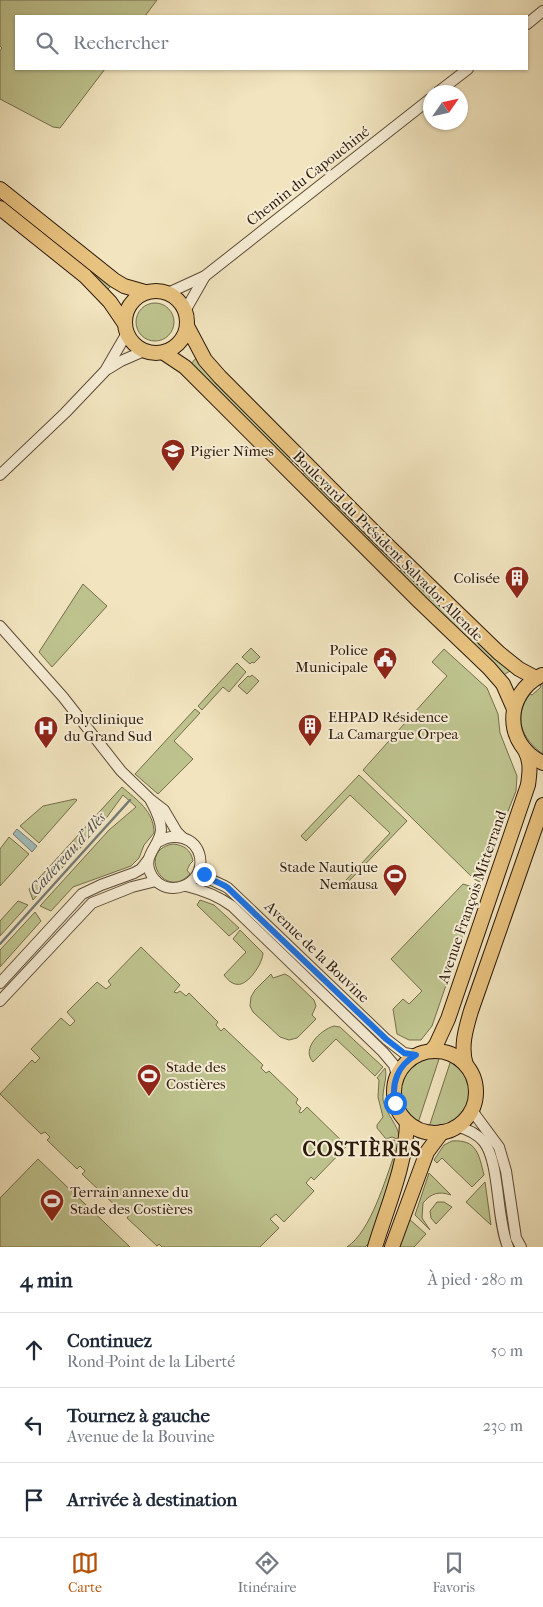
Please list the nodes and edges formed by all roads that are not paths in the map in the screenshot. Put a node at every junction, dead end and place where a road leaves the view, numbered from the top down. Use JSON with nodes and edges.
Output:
{"nodes":[{"id":1,"x":543,"y":11,"type":"edge"},
{"id":2,"x":528,"y":23,"type":"edge"},
{"id":3,"x":467,"y":70,"type":"edge"},
{"id":4,"x":447,"y":85,"type":"edge"},
{"id":5,"x":423,"y":105,"type":"edge"},
{"id":6,"x":0,"y":189,"type":"edge"},
{"id":7,"x":0,"y":208,"type":"edge"},
{"id":8,"x":205,"y":276,"type":"junction"},
{"id":9,"x":145,"y":292,"type":"junction"},
{"id":10,"x":168,"y":293,"type":"junction"},
{"id":11,"x":186,"y":311,"type":"junction"},
{"id":12,"x":187,"y":326,"type":"junction"},
{"id":13,"x":126,"y":329,"type":"junction"},
{"id":14,"x":144,"y":351,"type":"junction"},
{"id":15,"x":164,"y":353,"type":"junction"},
{"id":16,"x":105,"y":370,"type":"junction"},
{"id":17,"x":0,"y":475,"type":"edge"},
{"id":18,"x":0,"y":626,"type":"edge"},
{"id":19,"x":540,"y":677,"type":"edge"},
{"id":20,"x":514,"y":709,"type":"junction"},
{"id":21,"x":525,"y":750,"type":"junction"},
{"id":22,"x":543,"y":763,"type":"edge"},
{"id":23,"x":150,"y":800,"type":"junction"},
{"id":24,"x":543,"y":804,"type":"edge"},
{"id":25,"x":182,"y":837,"type":"junction"},
{"id":26,"x":158,"y":842,"type":"junction"},
{"id":27,"x":148,"y":860,"type":"junction"},
{"id":28,"x":200,"y":867,"type":"junction"},
{"id":29,"x":156,"y":881,"type":"junction"},
{"id":30,"x":186,"y":886,"type":"junction"},
{"id":31,"x":0,"y":983,"type":"edge"},
{"id":32,"x":0,"y":1001,"type":"edge"},
{"id":33,"x":431,"y":1051,"type":"junction"},
{"id":34,"x":416,"y":1055,"type":"junction"},
{"id":35,"x":466,"y":1065,"type":"junction"},
{"id":36,"x":397,"y":1075,"type":"junction"},
{"id":37,"x":472,"y":1109,"type":"junction"},
{"id":38,"x":407,"y":1122,"type":"junction"},
{"id":39,"x":457,"y":1126,"type":"junction"},
{"id":40,"x":442,"y":1132,"type":"junction"},
{"id":41,"x":375,"y":1247,"type":"edge"},
{"id":42,"x":392,"y":1247,"type":"edge"},
{"id":43,"x":508,"y":1247,"type":"edge"},
{"id":44,"x":520,"y":1247,"type":"edge"}],
"edges":[{"from":1,"to":2,"type":"street"},
{"from":3,"to":4,"type":"street"},
{"from":5,"to":8,"type":"street","name":"Chemin du Capouchiné"},
{"from":6,"to":9,"type":"main road"},
{"from":7,"to":13,"type":"main road"},
{"from":8,"to":10,"type":"street","name":"Chemin du Capouchiné"},
{"from":8,"to":11,"type":"street","name":"Chemin du Capouchiné"},
{"from":9,"to":10,"type":"main road"},
{"from":9,"to":13,"type":"main road"},
{"from":10,"to":11,"type":"main road"},
{"from":11,"to":12,"type":"main road"},
{"from":12,"to":15,"type":"main road"},
{"from":12,"to":19,"type":"main road","name":"Boulevard du Président Salvador Allende"},
{"from":13,"to":14,"type":"main road"},
{"from":13,"to":16,"type":"street"},
{"from":14,"to":15,"type":"main road"},
{"from":14,"to":16,"type":"street"},
{"from":15,"to":20,"type":"main road","name":"Boulevard du Président Salvador Allende"},
{"from":16,"to":17,"type":"street"},
{"from":18,"to":23,"type":"street"},
{"from":19,"to":20,"type":"main road"},
{"from":20,"to":21,"type":"main road"},
{"from":21,"to":22,"type":"main road"},
{"from":21,"to":33,"type":"main road","name":"Avenue François Mitterrand"},
{"from":23,"to":25,"type":"street"},
{"from":23,"to":26,"type":"street"},
{"from":24,"to":35,"type":"main road"},
{"from":25,"to":26,"type":"street"},
{"from":25,"to":28,"type":"street"},
{"from":26,"to":27,"type":"street"},
{"from":27,"to":29,"type":"street"},
{"from":27,"to":31,"type":"street"},
{"from":28,"to":30,"type":"street"},
{"from":28,"to":34,"type":"street","name":"Avenue de la Bouvine"},
{"from":29,"to":30,"type":"street"},
{"from":29,"to":32,"type":"street"},
{"from":30,"to":36,"type":"street","name":"Avenue de la Bouvine"},
{"from":33,"to":34,"type":"main road"},
{"from":33,"to":35,"type":"main road"},
{"from":34,"to":36,"type":"main road"},
{"from":35,"to":37,"type":"main road"},
{"from":36,"to":38,"type":"main road"},
{"from":37,"to":39,"type":"main road"},
{"from":37,"to":44,"type":"street"},
{"from":38,"to":40,"type":"main road"},
{"from":38,"to":41,"type":"main road"},
{"from":39,"to":40,"type":"main road"},
{"from":39,"to":43,"type":"street"},
{"from":40,"to":42,"type":"main road"}]}
